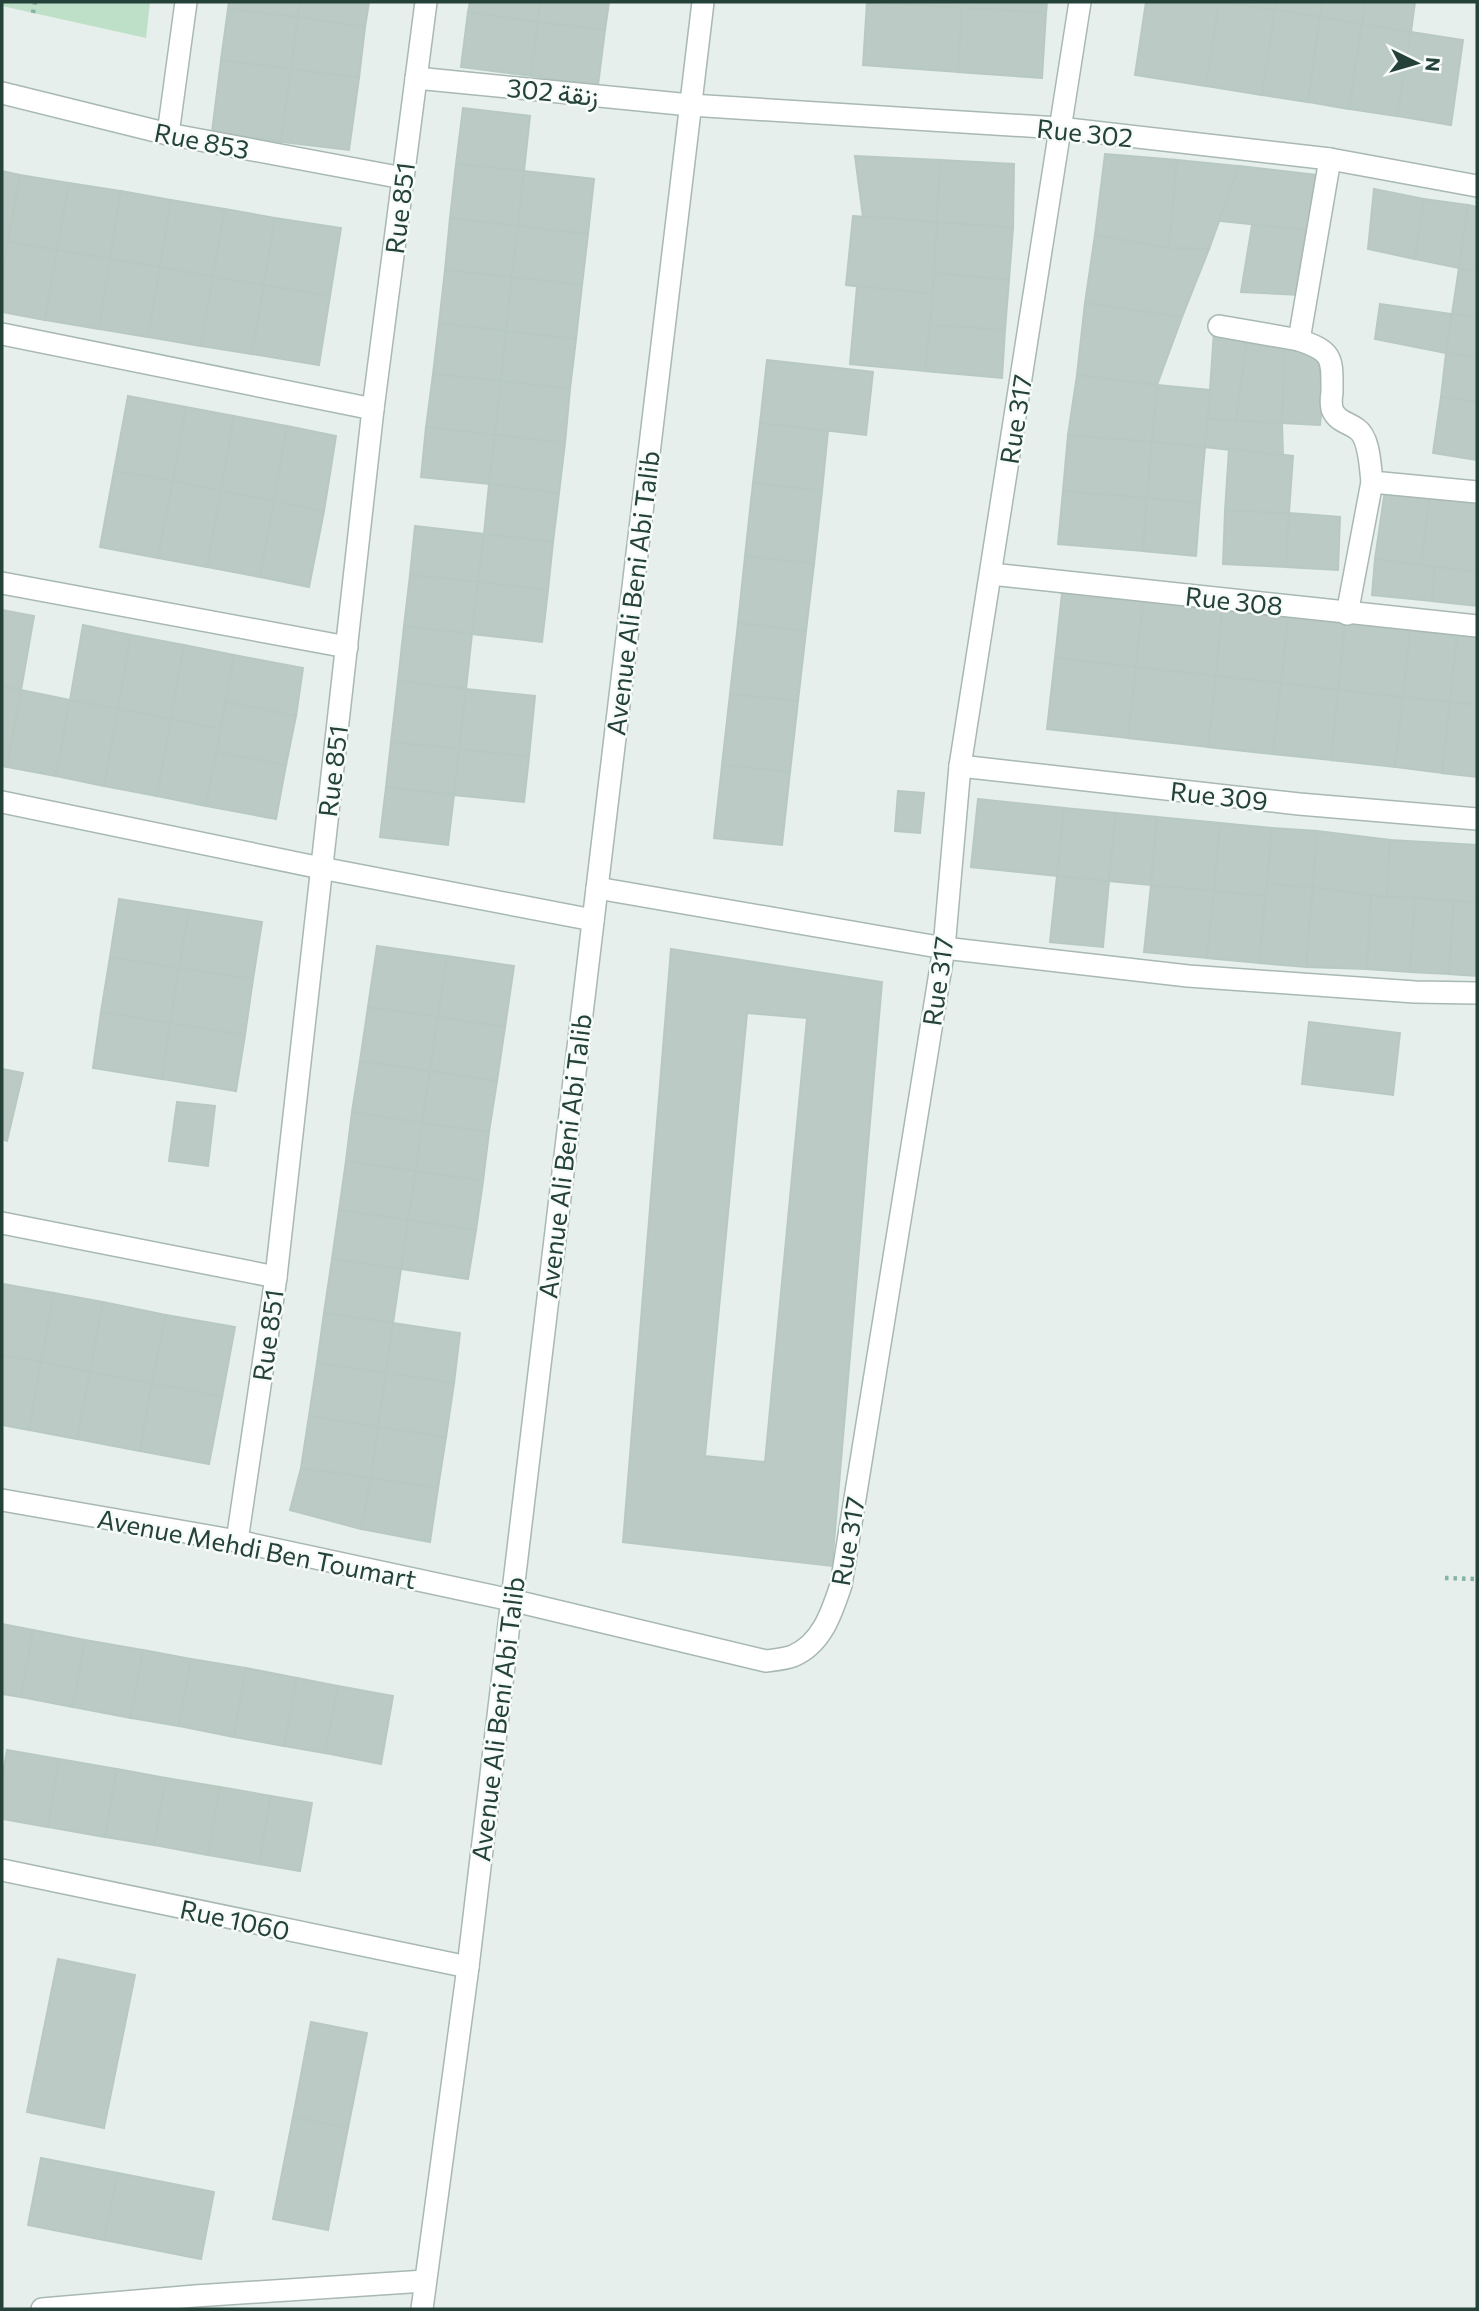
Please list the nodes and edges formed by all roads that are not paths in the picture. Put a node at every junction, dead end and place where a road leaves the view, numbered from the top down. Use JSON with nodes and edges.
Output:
{"nodes":[{"id":1,"x":186,"y":2,"type":"edge"},
{"id":2,"x":426,"y":2,"type":"edge"},
{"id":3,"x":703,"y":2,"type":"edge"},
{"id":4,"x":1080,"y":2,"type":"edge"},
{"id":5,"x":416,"y":78,"type":"junction"},
{"id":6,"x":2,"y":93,"type":"edge"},
{"id":7,"x":690,"y":105,"type":"junction"},
{"id":8,"x":1059,"y":128,"type":"junction"},
{"id":9,"x":167,"y":134,"type":"junction"},
{"id":10,"x":1330,"y":159,"type":"junction"},
{"id":11,"x":403,"y":178,"type":"junction"},
{"id":12,"x":1477,"y":186,"type":"edge"},
{"id":13,"x":1219,"y":327,"type":"dead end"},
{"id":14,"x":2,"y":334,"type":"edge"},
{"id":15,"x":1299,"y":340,"type":"junction"},
{"id":16,"x":373,"y":409,"type":"junction"},
{"id":17,"x":1372,"y":482,"type":"junction"},
{"id":18,"x":1477,"y":492,"type":"edge"},
{"id":19,"x":991,"y":574,"type":"junction"},
{"id":20,"x":2,"y":583,"type":"edge"},
{"id":21,"x":1347,"y":614,"type":"junction"},
{"id":22,"x":1477,"y":626,"type":"edge"},
{"id":23,"x":347,"y":648,"type":"junction"},
{"id":24,"x":960,"y":766,"type":"junction"},
{"id":25,"x":2,"y":802,"type":"edge"},
{"id":26,"x":1477,"y":819,"type":"edge"},
{"id":27,"x":321,"y":868,"type":"junction"},
{"id":28,"x":597,"y":888,"type":"junction"},
{"id":29,"x":593,"y":920,"type":"junction"},
{"id":30,"x":944,"y":948,"type":"junction"},
{"id":31,"x":1477,"y":993,"type":"edge"},
{"id":32,"x":2,"y":1223,"type":"edge"},
{"id":33,"x":276,"y":1277,"type":"junction"},
{"id":34,"x":2,"y":1500,"type":"edge"},
{"id":35,"x":237,"y":1541,"type":"junction"},
{"id":36,"x":511,"y":1600,"type":"junction"},
{"id":37,"x":2,"y":1870,"type":"edge"},
{"id":38,"x":468,"y":1967,"type":"junction"},
{"id":39,"x":425,"y":2281,"type":"junction"},
{"id":40,"x":42,"y":2309,"type":"edge"},
{"id":41,"x":422,"y":2309,"type":"edge"}],
"edges":[{"from":1,"to":9,"type":"street"},
{"from":2,"to":5,"type":"street","name":"Rue 851"},
{"from":3,"to":7,"type":"street","name":"Avenue Ali Beni Abi Talib"},
{"from":4,"to":8,"type":"street","name":"Rue 317"},
{"from":5,"to":7,"type":"street","name":"زنقة 302"},
{"from":5,"to":11,"type":"street","name":"Rue 851"},
{"from":6,"to":9,"type":"street","name":"Rue 853"},
{"from":7,"to":8,"type":"street","name":"Rue 302"},
{"from":7,"to":28,"type":"street","name":"Avenue Ali Beni Abi Talib"},
{"from":8,"to":10,"type":"street","name":"Rue 302"},
{"from":8,"to":19,"type":"street","name":"Rue 317"},
{"from":9,"to":11,"type":"street","name":"Rue 853"},
{"from":10,"to":12,"type":"street","name":"Rue 302"},
{"from":10,"to":15,"type":"street"},
{"from":11,"to":16,"type":"street","name":"Rue 851"},
{"from":13,"to":15,"type":"street"},
{"from":14,"to":16,"type":"street"},
{"from":15,"to":17,"type":"street"},
{"from":16,"to":23,"type":"street","name":"Rue 851"},
{"from":17,"to":18,"type":"street"},
{"from":17,"to":21,"type":"street"},
{"from":19,"to":21,"type":"street","name":"Rue 308"},
{"from":19,"to":24,"type":"street","name":"Rue 317"},
{"from":20,"to":23,"type":"street"},
{"from":21,"to":22,"type":"street","name":"Rue 308"},
{"from":23,"to":27,"type":"street","name":"Rue 851"},
{"from":24,"to":26,"type":"street","name":"Rue 309"},
{"from":24,"to":30,"type":"street","name":"Rue 317"},
{"from":25,"to":27,"type":"street"},
{"from":27,"to":29,"type":"street"},
{"from":27,"to":33,"type":"street","name":"Rue 851"},
{"from":28,"to":29,"type":"street","name":"Avenue Ali Beni Abi Talib"},
{"from":28,"to":30,"type":"street"},
{"from":29,"to":36,"type":"street","name":"Avenue Ali Beni Abi Talib"},
{"from":30,"to":31,"type":"street"},
{"from":30,"to":36,"type":"street","name":"Rue 317"},
{"from":32,"to":33,"type":"street"},
{"from":33,"to":35,"type":"street","name":"Rue 851"},
{"from":34,"to":35,"type":"street","name":"Avenue Mehdi Ben Toumart"},
{"from":35,"to":36,"type":"street","name":"Avenue Mehdi Ben Toumart"},
{"from":36,"to":38,"type":"street","name":"Avenue Ali Beni Abi Talib"},
{"from":37,"to":38,"type":"street","name":"Rue 1060"},
{"from":38,"to":39,"type":"street","name":"Avenue Ali Beni Abi Talib"},
{"from":39,"to":40,"type":"street"},
{"from":39,"to":41,"type":"street","name":"Avenue Ali Beni Abi Talib"}]}
